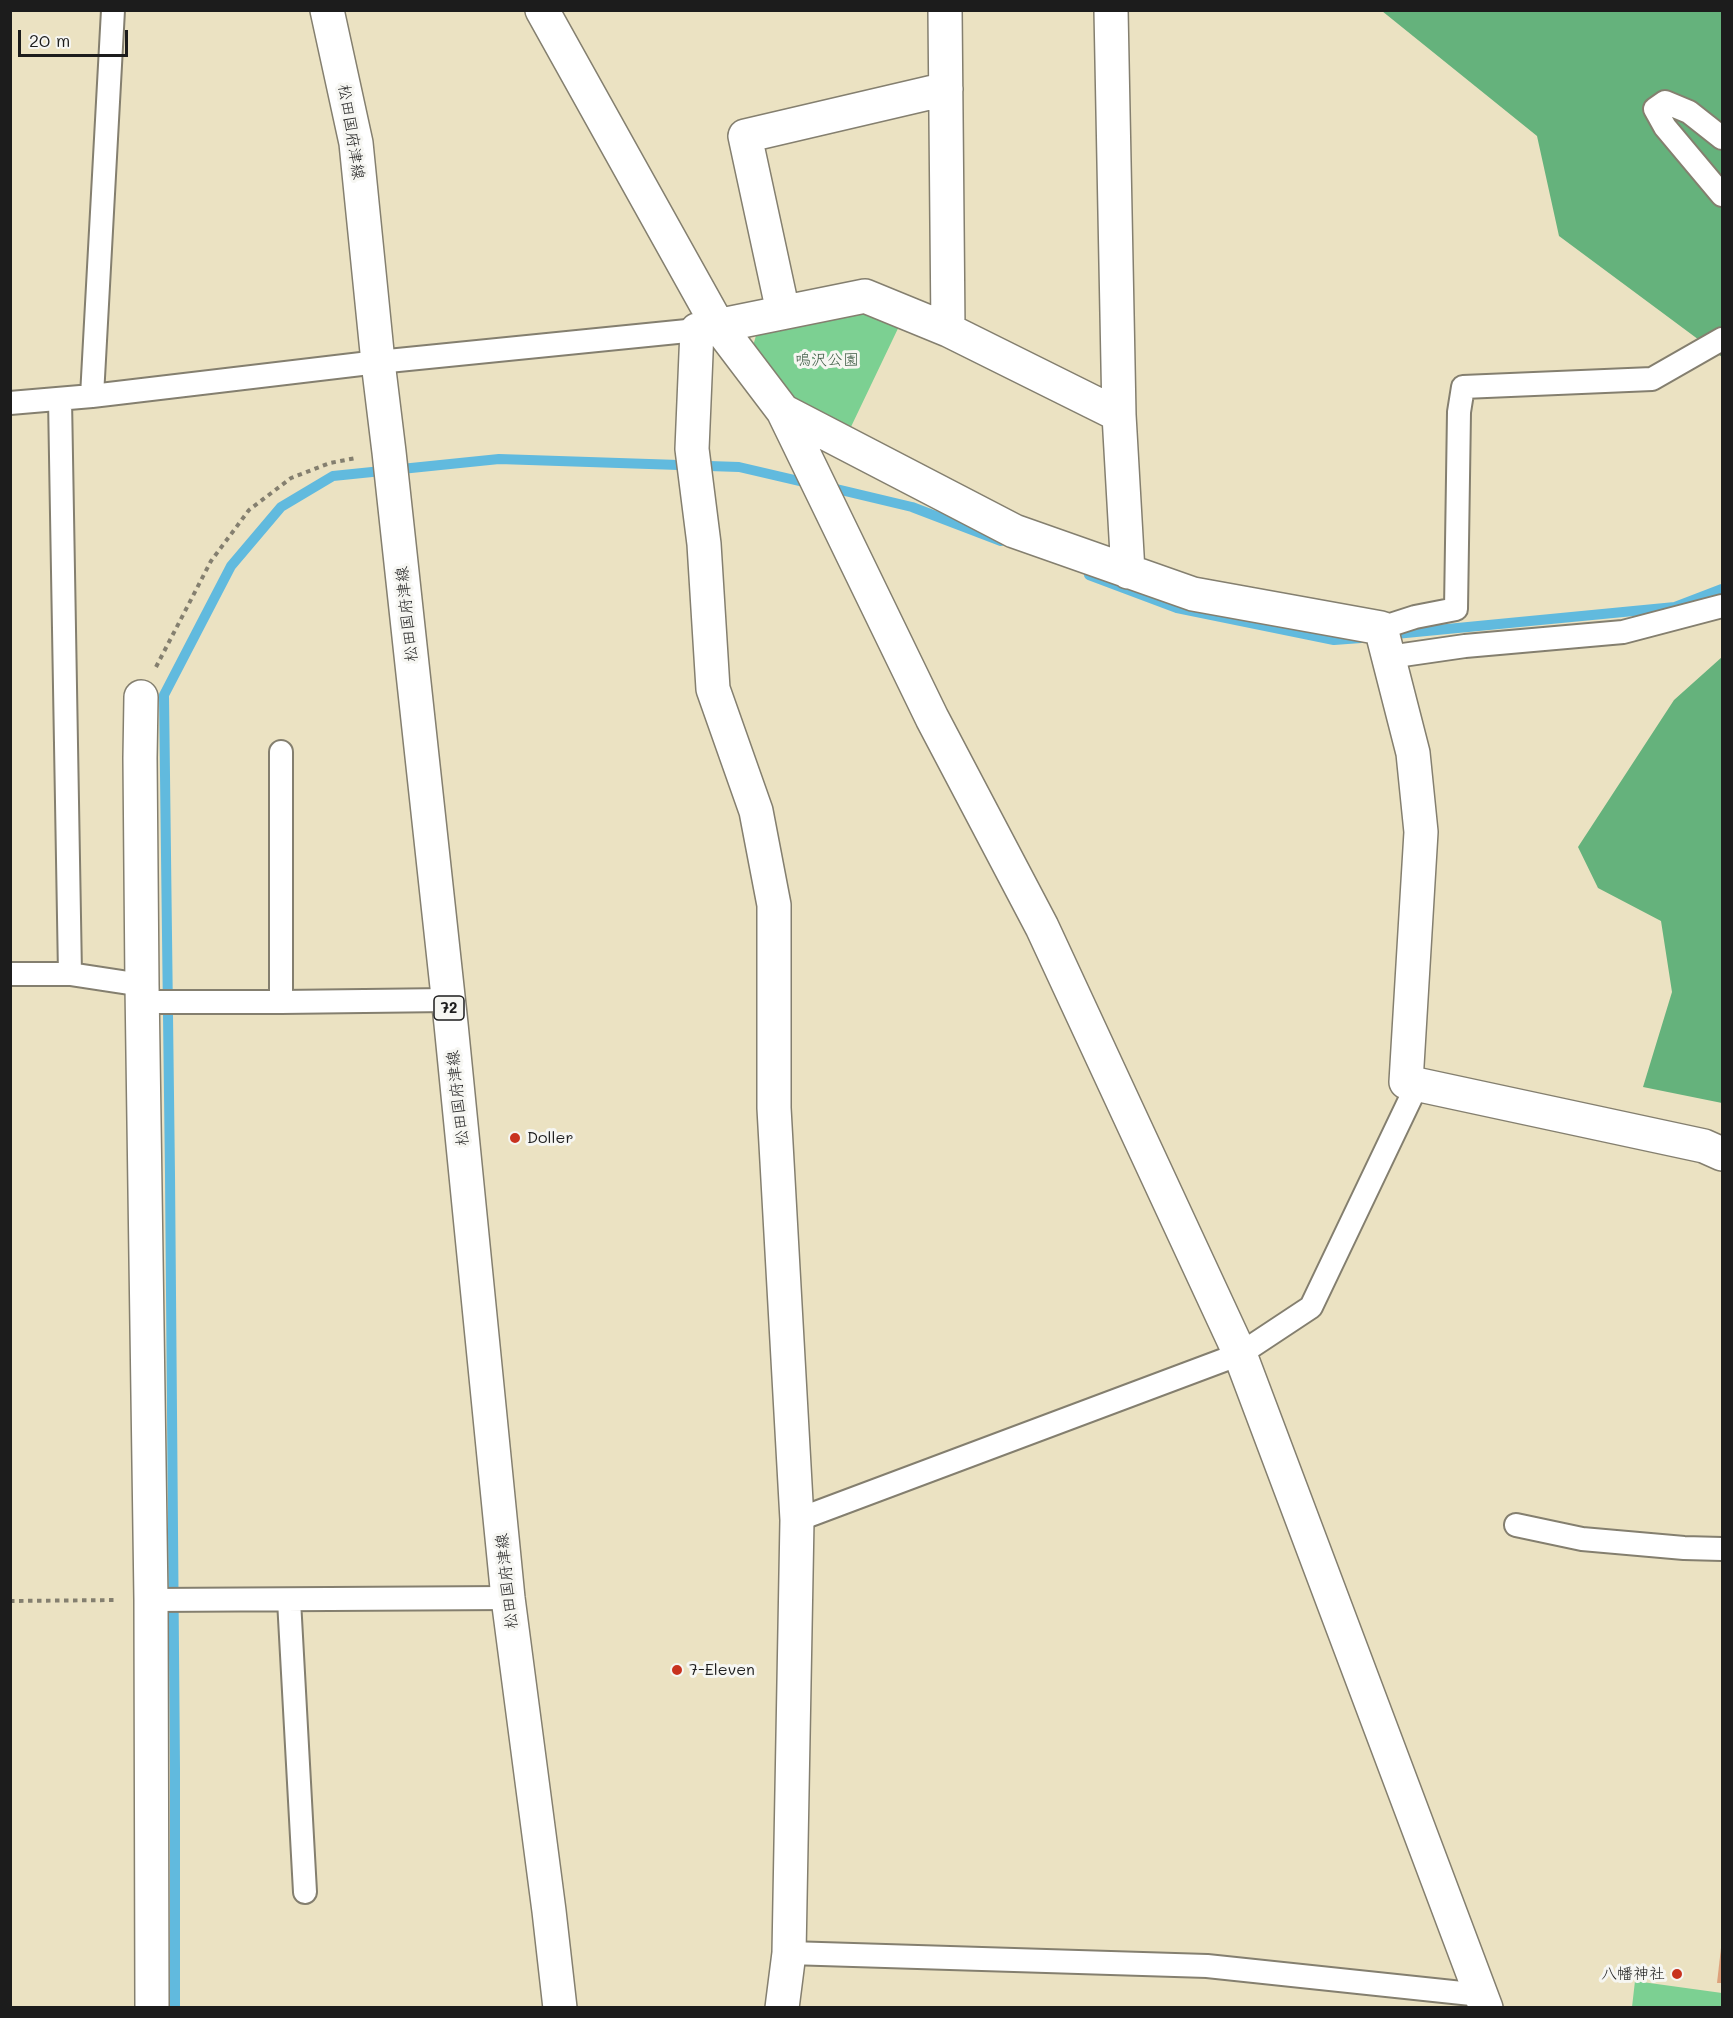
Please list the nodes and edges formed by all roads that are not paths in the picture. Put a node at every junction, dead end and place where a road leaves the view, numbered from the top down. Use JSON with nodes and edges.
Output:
{"nodes":[{"id":1,"x":112,"y":10,"type":"edge"},
{"id":2,"x":327,"y":10,"type":"edge"},
{"id":3,"x":542,"y":10,"type":"edge"},
{"id":4,"x":945,"y":10,"type":"edge"},
{"id":5,"x":1111,"y":10,"type":"edge"},
{"id":6,"x":946,"y":89,"type":"junction"},
{"id":7,"x":1722,"y":138,"type":"edge"},
{"id":8,"x":1722,"y":195,"type":"edge"},
{"id":9,"x":783,"y":312,"type":"junction"},
{"id":10,"x":707,"y":327,"type":"junction"},
{"id":11,"x":948,"y":330,"type":"junction"},
{"id":12,"x":1722,"y":339,"type":"edge"},
{"id":13,"x":378,"y":362,"type":"junction"},
{"id":14,"x":92,"y":396,"type":"junction"},
{"id":15,"x":60,"y":399,"type":"junction"},
{"id":16,"x":10,"y":403,"type":"edge"},
{"id":17,"x":783,"y":411,"type":"junction"},
{"id":18,"x":1119,"y":415,"type":"junction"},
{"id":19,"x":1128,"y":572,"type":"junction"},
{"id":20,"x":1722,"y":606,"type":"edge"},
{"id":21,"x":1385,"y":643,"type":"junction"},
{"id":22,"x":141,"y":697,"type":"road end"},
{"id":23,"x":281,"y":752,"type":"dead end"},
{"id":24,"x":10,"y":974,"type":"edge"},
{"id":25,"x":70,"y":974,"type":"junction"},
{"id":26,"x":142,"y":993,"type":"junction"},
{"id":27,"x":448,"y":1000,"type":"junction"},
{"id":28,"x":281,"y":1002,"type":"junction"},
{"id":29,"x":1417,"y":1085,"type":"junction"},
{"id":30,"x":1722,"y":1154,"type":"edge"},
{"id":31,"x":1240,"y":1353,"type":"junction"},
{"id":32,"x":797,"y":1520,"type":"junction"},
{"id":33,"x":1516,"y":1525,"type":"dead end"},
{"id":34,"x":1722,"y":1549,"type":"edge"},
{"id":35,"x":508,"y":1598,"type":"junction"},
{"id":36,"x":151,"y":1600,"type":"junction"},
{"id":37,"x":289,"y":1600,"type":"junction"},
{"id":38,"x":305,"y":1892,"type":"dead end"},
{"id":39,"x":789,"y":1953,"type":"junction"},
{"id":40,"x":1484,"y":2001,"type":"edge"},
{"id":41,"x":152,"y":2007,"type":"edge"},
{"id":42,"x":560,"y":2007,"type":"edge"},
{"id":43,"x":782,"y":2007,"type":"edge"}],
"edges":[{"from":1,"to":14,"type":"lane"},
{"from":2,"to":13,"type":"street","name":"松田国府津線","number":"72"},
{"from":3,"to":10,"type":"street"},
{"from":4,"to":6,"type":"street"},
{"from":5,"to":18,"type":"street"},
{"from":6,"to":9,"type":"street"},
{"from":6,"to":11,"type":"street"},
{"from":7,"to":8,"type":"lane"},
{"from":9,"to":10,"type":"street"},
{"from":9,"to":11,"type":"street"},
{"from":10,"to":13,"type":"lane"},
{"from":10,"to":17,"type":"street"},
{"from":10,"to":32,"type":"street"},
{"from":11,"to":18,"type":"street"},
{"from":12,"to":21,"type":"lane"},
{"from":13,"to":14,"type":"lane"},
{"from":13,"to":27,"type":"street","name":"松田国府津線","number":"72"},
{"from":14,"to":15,"type":"lane"},
{"from":15,"to":16,"type":"lane"},
{"from":15,"to":25,"type":"lane"},
{"from":17,"to":19,"type":"street"},
{"from":17,"to":31,"type":"street"},
{"from":18,"to":19,"type":"street"},
{"from":19,"to":21,"type":"street"},
{"from":20,"to":21,"type":"lane"},
{"from":21,"to":29,"type":"street"},
{"from":22,"to":26,"type":"street"},
{"from":23,"to":28,"type":"lane"},
{"from":24,"to":25,"type":"lane"},
{"from":25,"to":26,"type":"lane"},
{"from":26,"to":28,"type":"lane"},
{"from":26,"to":36,"type":"street"},
{"from":27,"to":28,"type":"lane"},
{"from":27,"to":35,"type":"street","name":"松田国府津線","number":"72"},
{"from":29,"to":30,"type":"street"},
{"from":29,"to":31,"type":"lane"},
{"from":31,"to":32,"type":"lane"},
{"from":31,"to":40,"type":"street"},
{"from":32,"to":39,"type":"street"},
{"from":33,"to":34,"type":"lane"},
{"from":35,"to":37,"type":"lane"},
{"from":35,"to":42,"type":"street","name":"松田国府津線","number":"72"},
{"from":36,"to":37,"type":"lane"},
{"from":36,"to":41,"type":"street"},
{"from":37,"to":38,"type":"lane"},
{"from":39,"to":40,"type":"lane"},
{"from":39,"to":43,"type":"street"}]}
